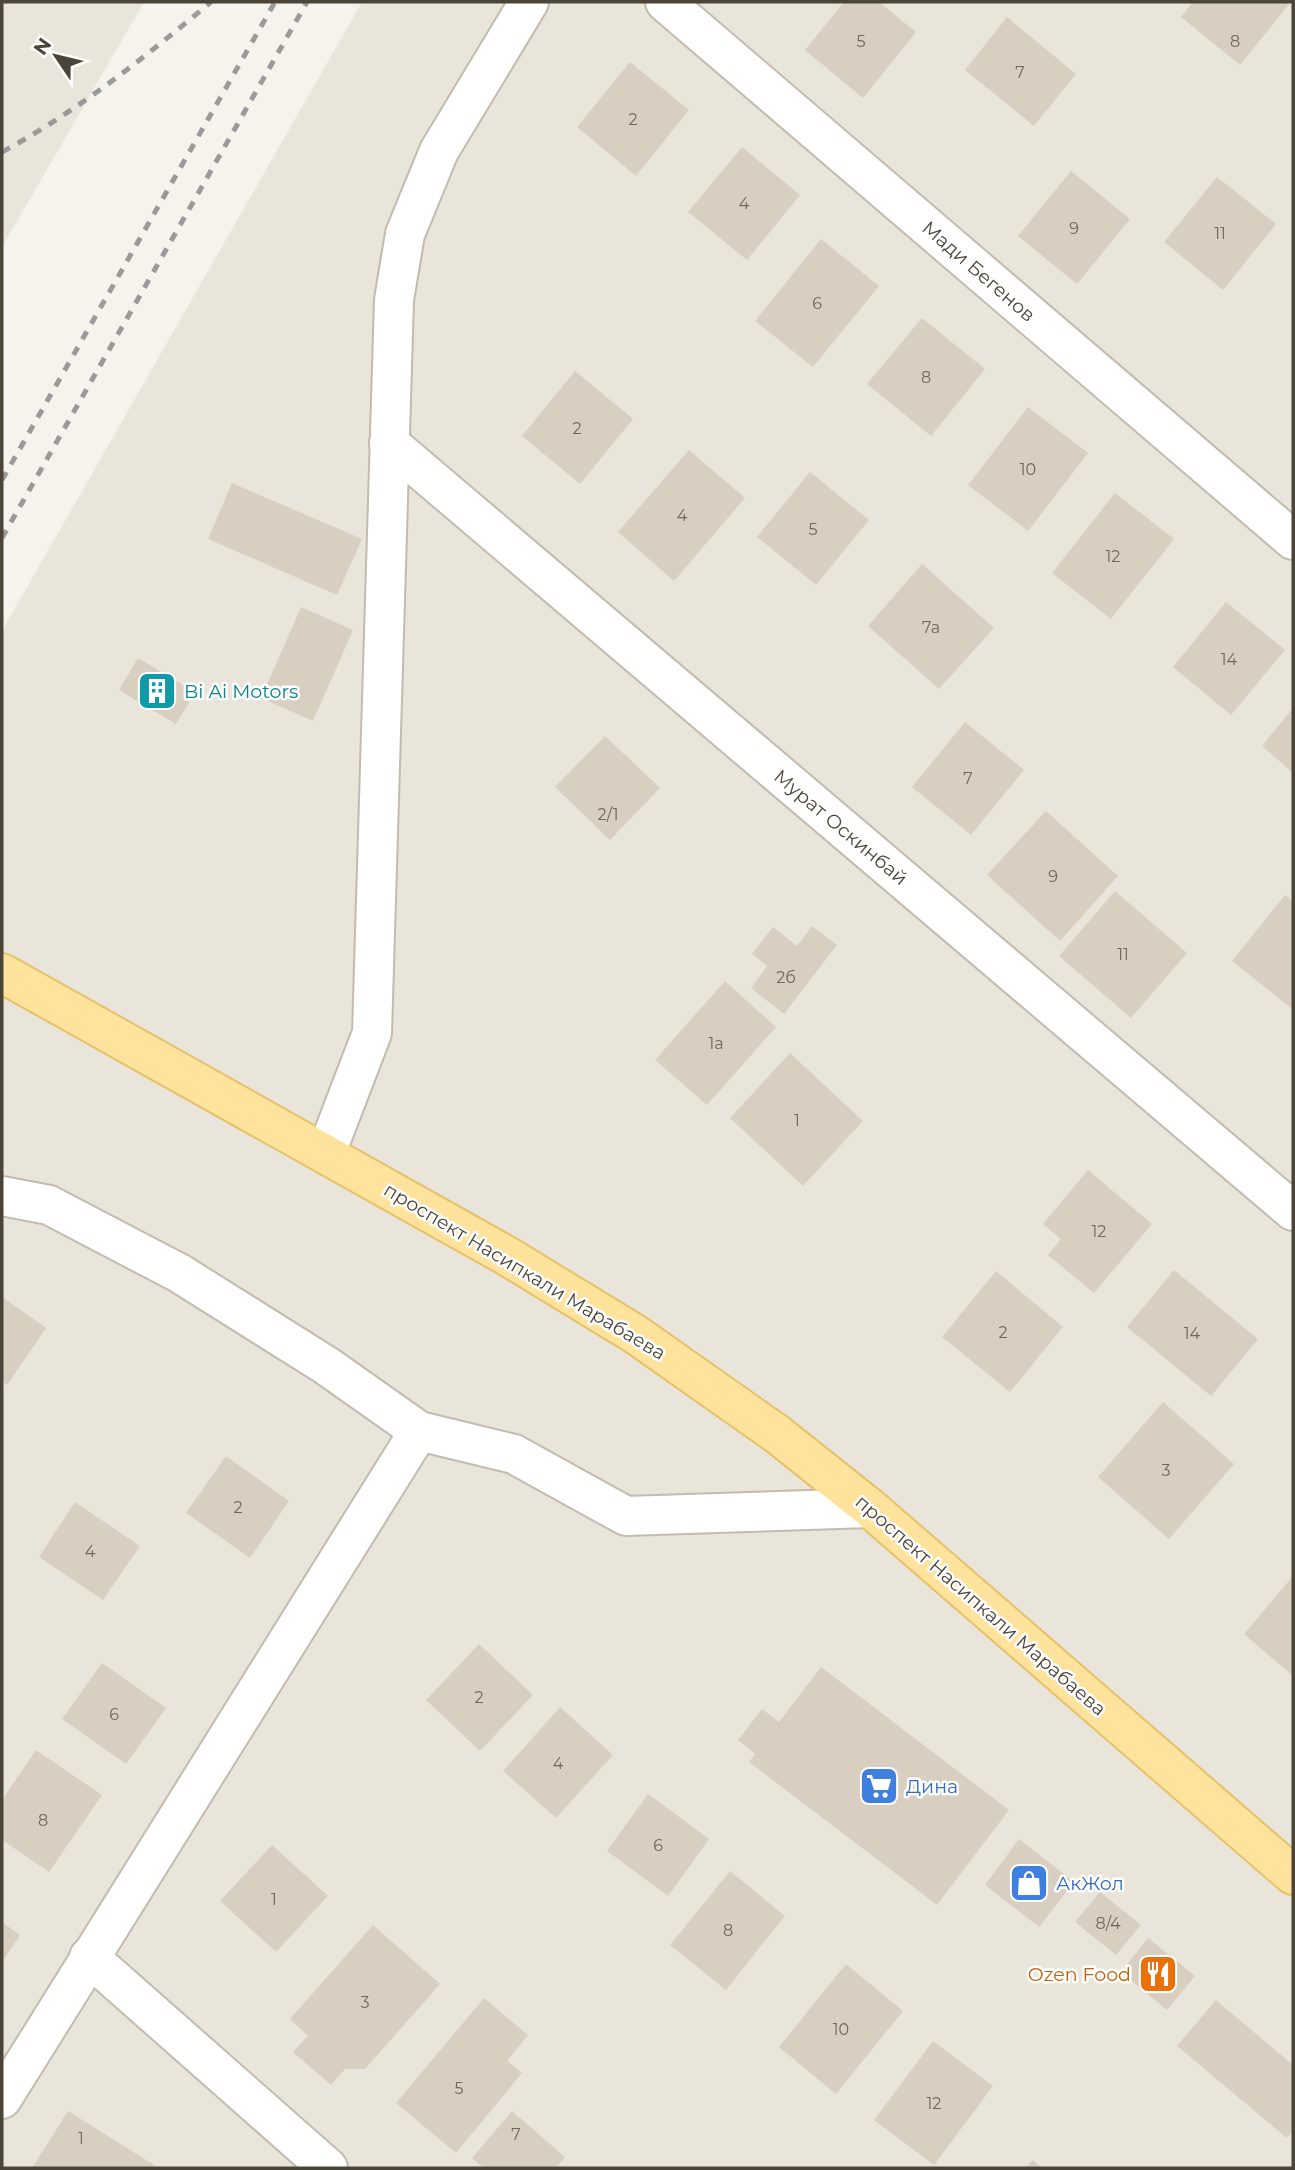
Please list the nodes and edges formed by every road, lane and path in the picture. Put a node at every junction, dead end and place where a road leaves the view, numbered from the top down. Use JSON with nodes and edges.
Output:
{"nodes":[{"id":1,"x":529,"y":2,"type":"edge"},
{"id":2,"x":666,"y":2,"type":"edge"},
{"id":3,"x":389,"y":443,"type":"junction"},
{"id":4,"x":1293,"y":540,"type":"edge"},
{"id":5,"x":2,"y":973,"type":"edge"},
{"id":6,"x":326,"y":1153,"type":"junction"},
{"id":7,"x":2,"y":1196,"type":"edge"},
{"id":8,"x":1293,"y":1210,"type":"edge"},
{"id":9,"x":419,"y":1431,"type":"junction"},
{"id":10,"x":870,"y":1508,"type":"junction"},
{"id":11,"x":1293,"y":1875,"type":"edge"},
{"id":12,"x":89,"y":1957,"type":"junction"},
{"id":13,"x":2,"y":2099,"type":"edge"},
{"id":14,"x":328,"y":2168,"type":"edge"}],
"edges":[{"from":1,"to":3,"type":"street"},
{"from":2,"to":4,"type":"street","name":"Мади Бегенов"},
{"from":3,"to":6,"type":"street"},
{"from":3,"to":8,"type":"street","name":"Мурат Оскинбай"},
{"from":5,"to":6,"type":"main road","name":"проспект Насипкали Марабаева"},
{"from":6,"to":10,"type":"main road","name":"проспект Насипкали Марабаева"},
{"from":7,"to":9,"type":"street"},
{"from":9,"to":10,"type":"street"},
{"from":9,"to":12,"type":"street"},
{"from":10,"to":11,"type":"main road","name":"проспект Насипкали Марабаева"},
{"from":12,"to":13,"type":"street"},
{"from":12,"to":14,"type":"street"}]}
